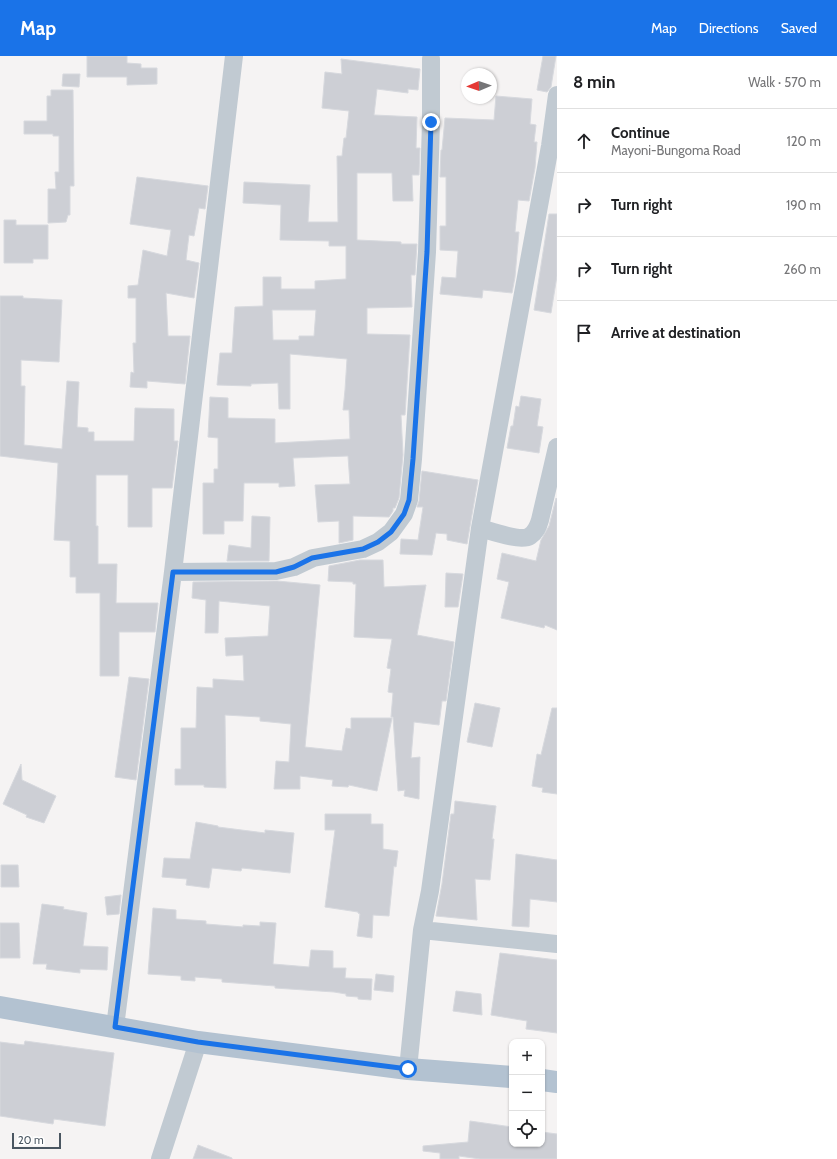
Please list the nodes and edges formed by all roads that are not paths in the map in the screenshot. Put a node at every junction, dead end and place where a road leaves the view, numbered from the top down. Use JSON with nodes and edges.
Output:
{"nodes":[{"id":1,"x":234,"y":56,"type":"edge"},
{"id":2,"x":430,"y":59,"type":"dead end"},
{"id":3,"x":557,"y":95,"type":"edge"},
{"id":4,"x":557,"y":446,"type":"edge"},
{"id":5,"x":480,"y":528,"type":"junction"},
{"id":6,"x":173,"y":572,"type":"junction"},
{"id":7,"x":422,"y":930,"type":"junction"},
{"id":8,"x":557,"y":944,"type":"edge"},
{"id":9,"x":0,"y":1007,"type":"edge"},
{"id":10,"x":115,"y":1027,"type":"junction"},
{"id":11,"x":198,"y":1042,"type":"junction"},
{"id":12,"x":408,"y":1069,"type":"junction"},
{"id":13,"x":509,"y":1077,"type":"edge"},
{"id":14,"x":545,"y":1080,"type":"edge"},
{"id":15,"x":557,"y":1082,"type":"edge"},
{"id":16,"x":160,"y":1159,"type":"edge"}],
"edges":[{"from":1,"to":6,"type":"street"},
{"from":2,"to":6,"type":"street"},
{"from":3,"to":5,"type":"street"},
{"from":4,"to":5,"type":"street"},
{"from":5,"to":7,"type":"street"},
{"from":6,"to":10,"type":"street"},
{"from":7,"to":8,"type":"street"},
{"from":7,"to":12,"type":"street"},
{"from":9,"to":10,"type":"main road"},
{"from":10,"to":11,"type":"main road"},
{"from":11,"to":12,"type":"main road"},
{"from":11,"to":16,"type":"street"},
{"from":12,"to":13,"type":"main road"},
{"from":14,"to":15,"type":"main road"}]}
